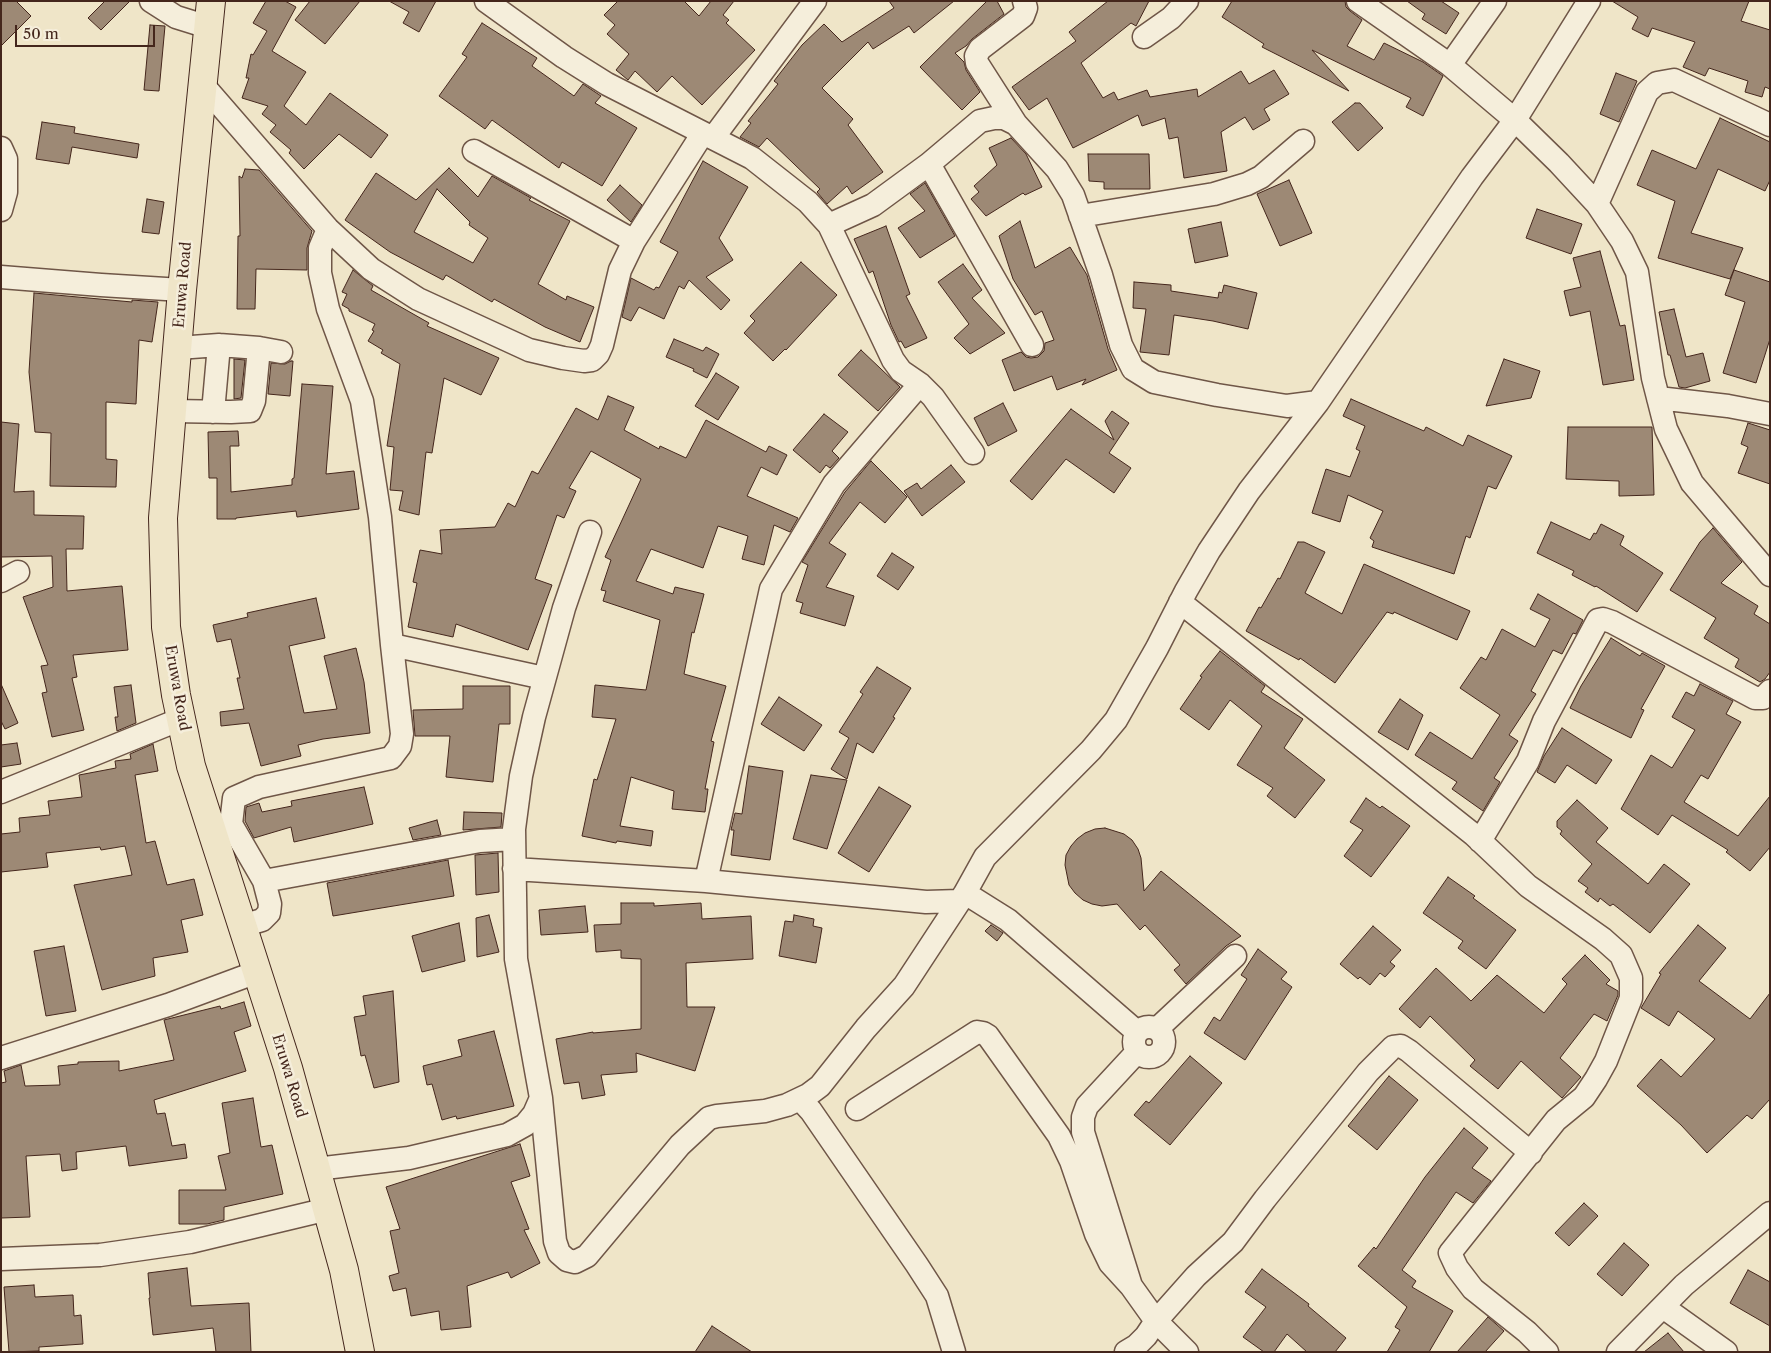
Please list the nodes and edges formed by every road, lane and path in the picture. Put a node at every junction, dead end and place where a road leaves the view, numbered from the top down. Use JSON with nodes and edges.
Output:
{"nodes":[{"id":1,"x":152,"y":1,"type":"edge"},
{"id":2,"x":486,"y":1,"type":"edge"},
{"id":3,"x":815,"y":1,"type":"edge"},
{"id":4,"x":1024,"y":1,"type":"edge"},
{"id":5,"x":1187,"y":1,"type":"edge"},
{"id":6,"x":1358,"y":1,"type":"edge"},
{"id":7,"x":1495,"y":1,"type":"edge"},
{"id":8,"x":1588,"y":1,"type":"edge"},
{"id":9,"x":209,"y":14,"type":"edge"},
{"id":10,"x":1144,"y":38,"type":"dead end"},
{"id":11,"x":1450,"y":65,"type":"junction"},
{"id":12,"x":203,"y":85,"type":"junction"},
{"id":13,"x":1515,"y":120,"type":"junction"},
{"id":14,"x":1016,"y":124,"type":"junction"},
{"id":15,"x":1770,"y":125,"type":"edge"},
{"id":16,"x":708,"y":135,"type":"junction"},
{"id":17,"x":1303,"y":141,"type":"dead end"},
{"id":18,"x":1,"y":148,"type":"edge"},
{"id":19,"x":474,"y":152,"type":"dead end"},
{"id":20,"x":928,"y":164,"type":"junction"},
{"id":21,"x":1597,"y":204,"type":"junction"},
{"id":22,"x":1,"y":210,"type":"edge"},
{"id":23,"x":1080,"y":216,"type":"junction"},
{"id":24,"x":829,"y":225,"type":"junction"},
{"id":25,"x":328,"y":229,"type":"junction"},
{"id":26,"x":634,"y":241,"type":"junction"},
{"id":27,"x":1,"y":276,"type":"edge"},
{"id":28,"x":182,"y":290,"type":"junction"},
{"id":29,"x":219,"y":345,"type":"junction"},
{"id":30,"x":1032,"y":346,"type":"dead end"},
{"id":31,"x":178,"y":348,"type":"junction"},
{"id":32,"x":920,"y":384,"type":"junction"},
{"id":33,"x":1658,"y":398,"type":"junction"},
{"id":34,"x":1318,"y":402,"type":"junction"},
{"id":35,"x":173,"y":411,"type":"junction"},
{"id":36,"x":213,"y":412,"type":"junction"},
{"id":37,"x":1770,"y":414,"type":"edge"},
{"id":38,"x":972,"y":454,"type":"dead end"},
{"id":39,"x":590,"y":532,"type":"dead end"},
{"id":40,"x":1770,"y":575,"type":"edge"},
{"id":41,"x":1180,"y":602,"type":"junction"},
{"id":42,"x":392,"y":645,"type":"junction"},
{"id":43,"x":544,"y":678,"type":"junction"},
{"id":44,"x":1770,"y":690,"type":"edge"},
{"id":45,"x":181,"y":719,"type":"junction"},
{"id":46,"x":1,"y":792,"type":"edge"},
{"id":47,"x":514,"y":839,"type":"junction"},
{"id":48,"x":1480,"y":840,"type":"junction"},
{"id":49,"x":514,"y":869,"type":"junction"},
{"id":50,"x":264,"y":881,"type":"junction"},
{"id":51,"x":706,"y":881,"type":"junction"},
{"id":52,"x":962,"y":897,"type":"junction"},
{"id":53,"x":242,"y":926,"type":"junction"},
{"id":54,"x":1235,"y":956,"type":"dead end"},
{"id":55,"x":257,"y":972,"type":"junction"},
{"id":56,"x":1144,"y":1038,"type":"junction"},
{"id":57,"x":1,"y":1057,"type":"edge"},
{"id":58,"x":541,"y":1098,"type":"junction"},
{"id":59,"x":800,"y":1099,"type":"junction"},
{"id":60,"x":857,"y":1109,"type":"dead end"},
{"id":61,"x":1531,"y":1152,"type":"junction"},
{"id":62,"x":316,"y":1169,"type":"junction"},
{"id":63,"x":328,"y":1209,"type":"junction"},
{"id":64,"x":1770,"y":1213,"type":"edge"},
{"id":65,"x":1,"y":1259,"type":"edge"},
{"id":66,"x":1131,"y":1286,"type":"junction"},
{"id":67,"x":1663,"y":1307,"type":"junction"},
{"id":68,"x":1156,"y":1321,"type":"junction"},
{"id":69,"x":360,"y":1352,"type":"edge"},
{"id":70,"x":954,"y":1352,"type":"edge"},
{"id":71,"x":1126,"y":1352,"type":"edge"},
{"id":72,"x":1187,"y":1352,"type":"edge"},
{"id":73,"x":1547,"y":1352,"type":"edge"},
{"id":74,"x":1618,"y":1352,"type":"edge"},
{"id":75,"x":1726,"y":1352,"type":"edge"}],
"edges":[{"from":1,"to":9,"type":"street"},
{"from":2,"to":16,"type":"street"},
{"from":3,"to":16,"type":"street"},
{"from":4,"to":14,"type":"street"},
{"from":5,"to":10,"type":"street"},
{"from":6,"to":11,"type":"street"},
{"from":7,"to":11,"type":"street"},
{"from":8,"to":13,"type":"street"},
{"from":9,"to":12,"type":"main road","name":"Eruwa Road"},
{"from":11,"to":13,"type":"street"},
{"from":12,"to":25,"type":"street"},
{"from":12,"to":28,"type":"main road","name":"Eruwa Road"},
{"from":13,"to":21,"type":"street"},
{"from":13,"to":34,"type":"street"},
{"from":14,"to":20,"type":"street"},
{"from":14,"to":23,"type":"street"},
{"from":15,"to":21,"type":"street"},
{"from":16,"to":24,"type":"street"},
{"from":16,"to":26,"type":"street"},
{"from":17,"to":23,"type":"street"},
{"from":18,"to":22,"type":"street"},
{"from":19,"to":26,"type":"street"},
{"from":20,"to":24,"type":"street"},
{"from":20,"to":30,"type":"street"},
{"from":21,"to":33,"type":"street"},
{"from":23,"to":34,"type":"street"},
{"from":24,"to":32,"type":"street"},
{"from":25,"to":26,"type":"street"},
{"from":25,"to":42,"type":"street"},
{"from":27,"to":28,"type":"street"},
{"from":28,"to":31,"type":"main road","name":"Eruwa Road"},
{"from":29,"to":31,"type":"street"},
{"from":29,"to":36,"type":"street"},
{"from":29,"to":36,"type":"street"},
{"from":31,"to":35,"type":"main road","name":"Eruwa Road"},
{"from":32,"to":38,"type":"street"},
{"from":32,"to":51,"type":"street"},
{"from":33,"to":37,"type":"street"},
{"from":33,"to":40,"type":"street"},
{"from":34,"to":41,"type":"street"},
{"from":35,"to":36,"type":"street"},
{"from":35,"to":45,"type":"main road","name":"Eruwa Road"},
{"from":39,"to":43,"type":"street"},
{"from":41,"to":48,"type":"street"},
{"from":41,"to":52,"type":"street"},
{"from":42,"to":43,"type":"street"},
{"from":42,"to":50,"type":"street"},
{"from":43,"to":47,"type":"street"},
{"from":44,"to":48,"type":"street"},
{"from":45,"to":46,"type":"street"},
{"from":45,"to":53,"type":"main road","name":"Eruwa Road"},
{"from":47,"to":49,"type":"street"},
{"from":47,"to":50,"type":"street"},
{"from":48,"to":61,"type":"street"},
{"from":49,"to":51,"type":"street"},
{"from":49,"to":58,"type":"street"},
{"from":50,"to":53,"type":"street"},
{"from":51,"to":52,"type":"street"},
{"from":52,"to":56,"type":"street"},
{"from":52,"to":59,"type":"street"},
{"from":53,"to":55,"type":"main road","name":"Eruwa Road"},
{"from":54,"to":56,"type":"street"},
{"from":55,"to":57,"type":"street"},
{"from":55,"to":62,"type":"main road","name":"Eruwa Road"},
{"from":56,"to":66,"type":"street"},
{"from":58,"to":59,"type":"street"},
{"from":58,"to":62,"type":"street"},
{"from":59,"to":70,"type":"street"},
{"from":60,"to":66,"type":"street"},
{"from":61,"to":68,"type":"street"},
{"from":61,"to":73,"type":"street"},
{"from":62,"to":63,"type":"main road","name":"Eruwa Road"},
{"from":63,"to":65,"type":"street"},
{"from":63,"to":69,"type":"main road","name":"Eruwa Road"},
{"from":64,"to":67,"type":"street"},
{"from":66,"to":68,"type":"street"},
{"from":67,"to":74,"type":"street"},
{"from":67,"to":75,"type":"street"},
{"from":68,"to":71,"type":"street"},
{"from":68,"to":72,"type":"street"}]}
